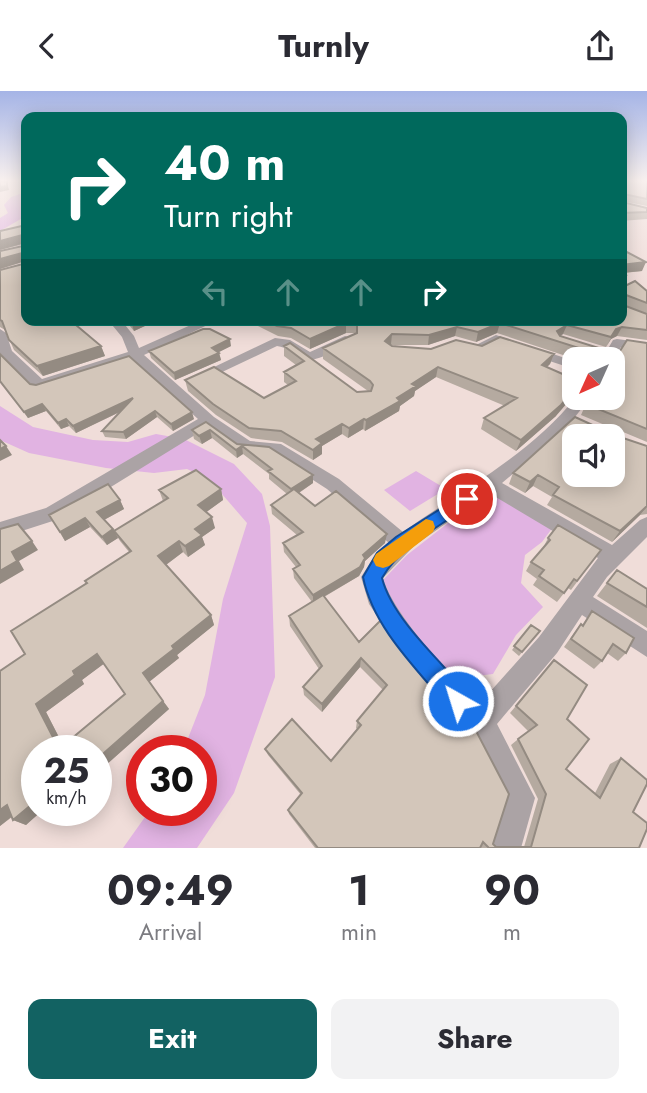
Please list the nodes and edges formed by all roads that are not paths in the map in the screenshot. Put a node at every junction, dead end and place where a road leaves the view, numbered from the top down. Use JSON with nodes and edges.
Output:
{"nodes":[{"id":1,"x":119,"y":326,"type":"edge"},
{"id":2,"x":198,"y":326,"type":"edge"},
{"id":3,"x":0,"y":333,"type":"edge"},
{"id":4,"x":351,"y":338,"type":"edge"},
{"id":5,"x":454,"y":342,"type":"edge"},
{"id":6,"x":613,"y":347,"type":"edge"},
{"id":7,"x":647,"y":347,"type":"edge"},
{"id":8,"x":135,"y":354,"type":"junction"},
{"id":9,"x":562,"y":361,"type":"edge"},
{"id":10,"x":174,"y":389,"type":"junction"},
{"id":11,"x":579,"y":410,"type":"edge"},
{"id":12,"x":208,"y":420,"type":"junction"},
{"id":13,"x":489,"y":484,"type":"junction"},
{"id":14,"x":647,"y":525,"type":"edge"},
{"id":15,"x":0,"y":530,"type":"edge"},
{"id":16,"x":402,"y":543,"type":"junction"},
{"id":17,"x":613,"y":556,"type":"junction"},
{"id":18,"x":579,"y":600,"type":"junction"},
{"id":19,"x":647,"y":645,"type":"edge"},
{"id":20,"x":481,"y":722,"type":"junction"},
{"id":21,"x":505,"y":848,"type":"edge"}],
"edges":[{"from":1,"to":8,"type":"street"},
{"from":2,"to":8,"type":"street"},
{"from":3,"to":8,"type":"street"},
{"from":4,"to":10,"type":"street"},
{"from":5,"to":9,"type":"street"},
{"from":6,"to":7,"type":"street"},
{"from":8,"to":10,"type":"street"},
{"from":10,"to":12,"type":"street"},
{"from":11,"to":13,"type":"street"},
{"from":12,"to":15,"type":"street"},
{"from":12,"to":16,"type":"street"},
{"from":13,"to":16,"type":"street"},
{"from":13,"to":17,"type":"street"},
{"from":14,"to":17,"type":"street"},
{"from":16,"to":20,"type":"street"},
{"from":17,"to":18,"type":"street"},
{"from":18,"to":19,"type":"street"},
{"from":18,"to":20,"type":"street"},
{"from":20,"to":21,"type":"street"}]}
